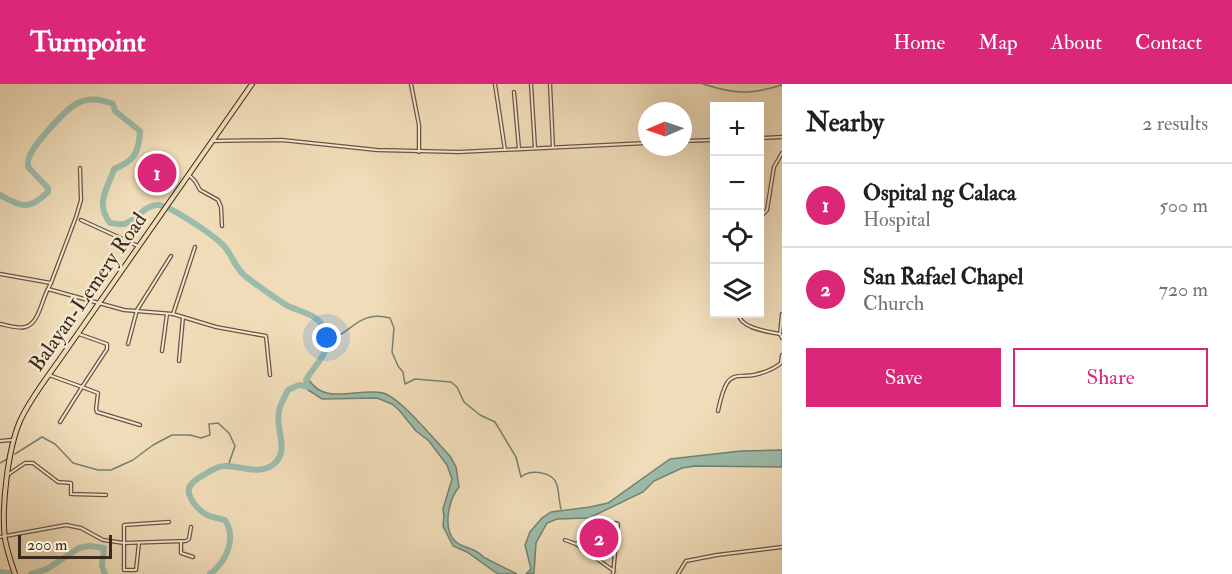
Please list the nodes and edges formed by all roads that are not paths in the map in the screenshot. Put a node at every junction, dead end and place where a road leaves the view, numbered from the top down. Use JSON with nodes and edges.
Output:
{"nodes":[{"id":1,"x":252,"y":84,"type":"edge"},
{"id":2,"x":411,"y":84,"type":"edge"},
{"id":3,"x":495,"y":84,"type":"edge"},
{"id":4,"x":531,"y":84,"type":"edge"},
{"id":5,"x":550,"y":84,"type":"edge"},
{"id":6,"x":514,"y":92,"type":"dead end"},
{"id":7,"x":782,"y":137,"type":"edge"},
{"id":8,"x":764,"y":138,"type":"edge"},
{"id":9,"x":710,"y":140,"type":"edge"},
{"id":10,"x":212,"y":141,"type":"junction"},
{"id":11,"x":692,"y":141,"type":"edge"},
{"id":12,"x":638,"y":143,"type":"edge"},
{"id":13,"x":553,"y":147,"type":"junction"},
{"id":14,"x":535,"y":148,"type":"junction"},
{"id":15,"x":519,"y":149,"type":"junction"},
{"id":16,"x":505,"y":150,"type":"junction"},
{"id":17,"x":419,"y":152,"type":"junction"},
{"id":18,"x":782,"y":153,"type":"edge"},
{"id":19,"x":80,"y":168,"type":"dead end"},
{"id":20,"x":189,"y":174,"type":"junction"},
{"id":21,"x":764,"y":213,"type":"edge"},
{"id":22,"x":81,"y":220,"type":"dead end"},
{"id":23,"x":222,"y":226,"type":"dead end"},
{"id":24,"x":138,"y":246,"type":"junction"},
{"id":25,"x":195,"y":247,"type":"dead end"},
{"id":26,"x":171,"y":256,"type":"dead end"},
{"id":27,"x":0,"y":274,"type":"edge"},
{"id":28,"x":51,"y":283,"type":"junction"},
{"id":29,"x":48,"y":289,"type":"junction"},
{"id":30,"x":98,"y":304,"type":"junction"},
{"id":31,"x":137,"y":310,"type":"junction"},
{"id":32,"x":167,"y":314,"type":"junction"},
{"id":33,"x":172,"y":314,"type":"junction"},
{"id":34,"x":782,"y":314,"type":"edge"},
{"id":35,"x":183,"y":317,"type":"junction"},
{"id":36,"x":739,"y":318,"type":"edge"},
{"id":37,"x":0,"y":324,"type":"edge"},
{"id":38,"x":78,"y":334,"type":"junction"},
{"id":39,"x":780,"y":334,"type":"junction"},
{"id":40,"x":782,"y":338,"type":"edge"},
{"id":41,"x":128,"y":344,"type":"dead end"},
{"id":42,"x":162,"y":351,"type":"dead end"},
{"id":43,"x":782,"y":355,"type":"edge"},
{"id":44,"x":179,"y":360,"type":"dead end"},
{"id":45,"x":48,"y":375,"type":"junction"},
{"id":46,"x":270,"y":375,"type":"dead end"},
{"id":47,"x":82,"y":387,"type":"junction"},
{"id":48,"x":718,"y":411,"type":"dead end"},
{"id":49,"x":60,"y":423,"type":"dead end"},
{"id":50,"x":140,"y":425,"type":"dead end"},
{"id":51,"x":15,"y":440,"type":"junction"},
{"id":52,"x":0,"y":441,"type":"edge"},
{"id":53,"x":9,"y":474,"type":"junction"},
{"id":54,"x":106,"y":495,"type":"dead end"},
{"id":55,"x":0,"y":496,"type":"edge"},
{"id":56,"x":6,"y":496,"type":"junction"},
{"id":57,"x":2,"y":511,"type":"edge"},
{"id":58,"x":169,"y":522,"type":"dead end"},
{"id":59,"x":190,"y":527,"type":"dead end"},
{"id":60,"x":3,"y":537,"type":"edge"},
{"id":61,"x":590,"y":537,"type":"junction"},
{"id":62,"x":565,"y":540,"type":"dead end"},
{"id":63,"x":181,"y":542,"type":"junction"},
{"id":64,"x":124,"y":543,"type":"junction"},
{"id":65,"x":139,"y":543,"type":"junction"},
{"id":66,"x":576,"y":544,"type":"junction"},
{"id":67,"x":782,"y":547,"type":"edge"},
{"id":68,"x":614,"y":556,"type":"junction"},
{"id":69,"x":193,"y":557,"type":"dead end"},
{"id":70,"x":613,"y":572,"type":"edge"},
{"id":71,"x":15,"y":574,"type":"edge"},
{"id":72,"x":678,"y":574,"type":"edge"}],
"edges":[{"from":1,"to":10,"type":"main road","name":"Balayan-Lemery Road"},
{"from":2,"to":17,"type":"street"},
{"from":3,"to":16,"type":"street"},
{"from":4,"to":14,"type":"street"},
{"from":5,"to":13,"type":"street"},
{"from":6,"to":15,"type":"street"},
{"from":7,"to":8,"type":"street"},
{"from":9,"to":11,"type":"street"},
{"from":10,"to":17,"type":"street"},
{"from":10,"to":20,"type":"main road","name":"Balayan-Lemery Road"},
{"from":12,"to":13,"type":"street"},
{"from":13,"to":14,"type":"street"},
{"from":14,"to":15,"type":"street"},
{"from":15,"to":16,"type":"street"},
{"from":16,"to":17,"type":"street"},
{"from":18,"to":21,"type":"street"},
{"from":19,"to":28,"type":"street"},
{"from":20,"to":23,"type":"street"},
{"from":20,"to":24,"type":"main road","name":"Balayan-Lemery Road"},
{"from":22,"to":24,"type":"street"},
{"from":24,"to":30,"type":"main road","name":"Balayan-Lemery Road"},
{"from":25,"to":33,"type":"street"},
{"from":26,"to":31,"type":"street"},
{"from":27,"to":28,"type":"street"},
{"from":28,"to":29,"type":"street"},
{"from":29,"to":30,"type":"street"},
{"from":29,"to":37,"type":"street"},
{"from":30,"to":31,"type":"street"},
{"from":30,"to":38,"type":"main road","name":"Balayan-Lemery Road"},
{"from":31,"to":32,"type":"street"},
{"from":31,"to":41,"type":"street"},
{"from":32,"to":33,"type":"street"},
{"from":32,"to":42,"type":"street"},
{"from":33,"to":35,"type":"street"},
{"from":34,"to":39,"type":"street"},
{"from":35,"to":44,"type":"street"},
{"from":35,"to":46,"type":"street"},
{"from":36,"to":39,"type":"street"},
{"from":38,"to":45,"type":"main road","name":"Balayan-Lemery Road"},
{"from":38,"to":47,"type":"street"},
{"from":39,"to":40,"type":"street"},
{"from":43,"to":48,"type":"street"},
{"from":45,"to":47,"type":"street"},
{"from":45,"to":51,"type":"main road","name":"Balayan-Lemery Road"},
{"from":47,"to":49,"type":"street"},
{"from":47,"to":50,"type":"street"},
{"from":51,"to":52,"type":"street"},
{"from":51,"to":53,"type":"main road","name":"Balayan-Lemery Road"},
{"from":53,"to":54,"type":"street"},
{"from":53,"to":56,"type":"main road","name":"Balayan-Lemery Road"},
{"from":55,"to":56,"type":"street"},
{"from":56,"to":57,"type":"main road","name":"Balayan-Lemery Road"},
{"from":57,"to":60,"type":"main road","name":"Balayan-Lemery Road"},
{"from":58,"to":64,"type":"street"},
{"from":59,"to":63,"type":"street"},
{"from":60,"to":64,"type":"street"},
{"from":60,"to":71,"type":"main road","name":"Balayan-Lemery Road"},
{"from":61,"to":66,"type":"street"},
{"from":61,"to":68,"type":"street"},
{"from":61,"to":68,"type":"street"},
{"from":62,"to":66,"type":"street"},
{"from":63,"to":65,"type":"street"},
{"from":63,"to":69,"type":"street"},
{"from":64,"to":65,"type":"street"},
{"from":64,"to":65,"type":"street"},
{"from":66,"to":70,"type":"street"},
{"from":67,"to":72,"type":"street"},
{"from":68,"to":70,"type":"street"}]}
